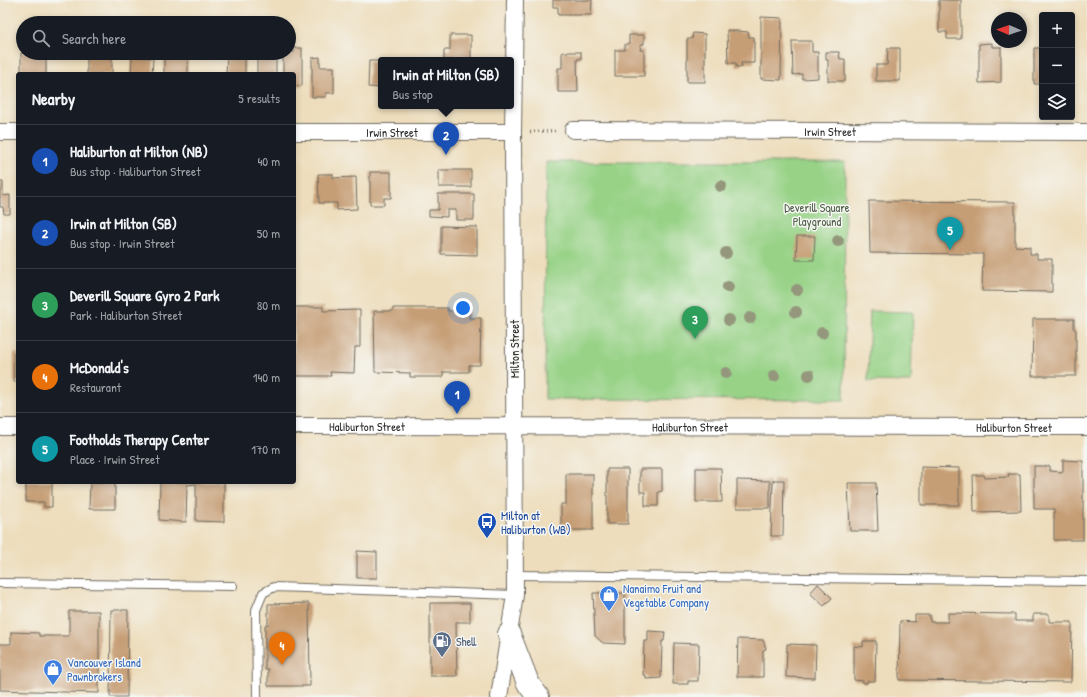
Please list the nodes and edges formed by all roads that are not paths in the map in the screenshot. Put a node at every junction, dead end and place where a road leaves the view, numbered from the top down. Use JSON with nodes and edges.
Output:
{"nodes":[{"id":1,"x":515,"y":0,"type":"edge"},
{"id":2,"x":514,"y":66,"type":"edge"},
{"id":3,"x":513,"y":109,"type":"edge"},
{"id":4,"x":573,"y":130,"type":"road end"},
{"id":5,"x":0,"y":132,"type":"edge"},
{"id":6,"x":16,"y":132,"type":"edge"},
{"id":7,"x":296,"y":132,"type":"edge"},
{"id":8,"x":513,"y":132,"type":"junction"},
{"id":9,"x":1087,"y":132,"type":"edge"},
{"id":10,"x":296,"y":426,"type":"edge"},
{"id":11,"x":514,"y":426,"type":"junction"},
{"id":12,"x":0,"y":427,"type":"edge"},
{"id":13,"x":16,"y":427,"type":"edge"},
{"id":14,"x":1087,"y":427,"type":"edge"},
{"id":15,"x":515,"y":575,"type":"junction"},
{"id":16,"x":1087,"y":581,"type":"edge"},
{"id":17,"x":0,"y":583,"type":"edge"},
{"id":18,"x":233,"y":586,"type":"dead end"},
{"id":19,"x":515,"y":595,"type":"junction"},
{"id":20,"x":509,"y":634,"type":"junction"},
{"id":21,"x":257,"y":697,"type":"edge"},
{"id":22,"x":499,"y":697,"type":"edge"},
{"id":23,"x":538,"y":697,"type":"edge"}],
"edges":[{"from":1,"to":2,"type":"street","name":"Milton Street"},
{"from":3,"to":8,"type":"street","name":"Milton Street"},
{"from":4,"to":9,"type":"street","name":"Irwin Street"},
{"from":5,"to":6,"type":"street"},
{"from":7,"to":8,"type":"street","name":"Irwin Street"},
{"from":8,"to":11,"type":"street","name":"Milton Street"},
{"from":10,"to":11,"type":"street","name":"Haliburton Street"},
{"from":11,"to":14,"type":"street","name":"Haliburton Street"},
{"from":11,"to":15,"type":"street","name":"Milton Street"},
{"from":12,"to":13,"type":"street"},
{"from":15,"to":16,"type":"lane"},
{"from":15,"to":19,"type":"street","name":"Milton Street"},
{"from":17,"to":18,"type":"lane"},
{"from":19,"to":20,"type":"street","name":"Milton Street"},
{"from":19,"to":21,"type":"lane"},
{"from":20,"to":22,"type":"street","name":"Milton Street"},
{"from":20,"to":23,"type":"highway"}]}
